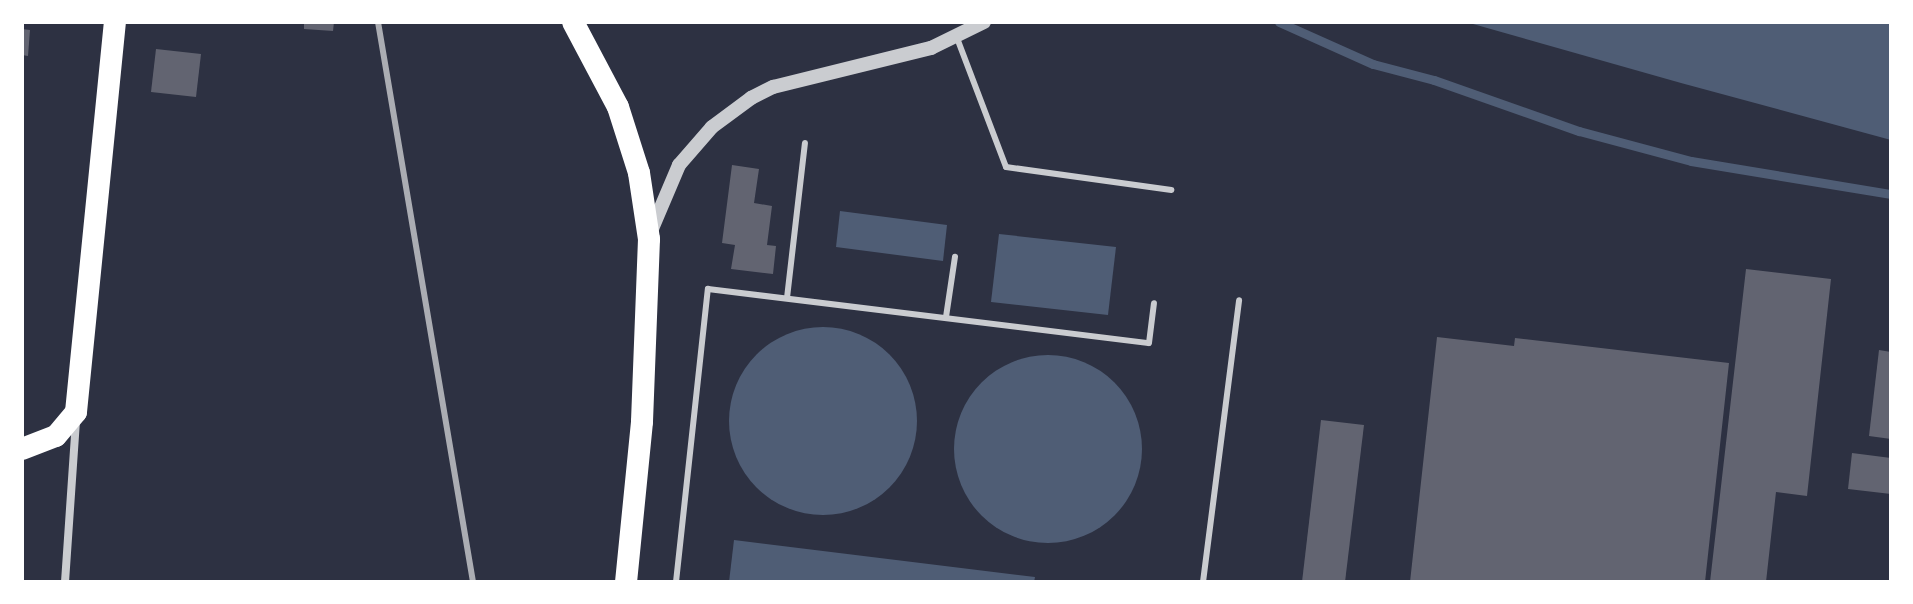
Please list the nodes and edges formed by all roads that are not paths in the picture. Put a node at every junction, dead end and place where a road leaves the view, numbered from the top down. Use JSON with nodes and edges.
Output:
{"nodes":[{"id":1,"x":115,"y":22,"type":"edge"},
{"id":2,"x":573,"y":22,"type":"edge"},
{"id":3,"x":984,"y":22,"type":"edge"},
{"id":4,"x":957,"y":38,"type":"junction"},
{"id":5,"x":805,"y":143,"type":"dead end"},
{"id":6,"x":1171,"y":190,"type":"dead end"},
{"id":7,"x":649,"y":239,"type":"junction"},
{"id":8,"x":955,"y":257,"type":"dead end"},
{"id":9,"x":787,"y":298,"type":"junction"},
{"id":10,"x":1239,"y":300,"type":"dead end"},
{"id":11,"x":1154,"y":303,"type":"dead end"},
{"id":12,"x":946,"y":317,"type":"junction"},
{"id":13,"x":76,"y":412,"type":"junction"},
{"id":14,"x":22,"y":449,"type":"edge"},
{"id":15,"x":65,"y":582,"type":"edge"},
{"id":16,"x":626,"y":582,"type":"edge"},
{"id":17,"x":676,"y":582,"type":"edge"},
{"id":18,"x":1203,"y":582,"type":"edge"}],
"edges":[{"from":1,"to":13,"type":"highway"},
{"from":2,"to":7,"type":"highway"},
{"from":3,"to":4,"type":"street"},
{"from":4,"to":6,"type":"lane"},
{"from":4,"to":7,"type":"street"},
{"from":5,"to":9,"type":"lane"},
{"from":7,"to":16,"type":"highway"},
{"from":8,"to":12,"type":"lane"},
{"from":9,"to":12,"type":"lane"},
{"from":9,"to":17,"type":"lane"},
{"from":10,"to":18,"type":"lane"},
{"from":11,"to":12,"type":"lane"},
{"from":13,"to":14,"type":"highway"},
{"from":13,"to":15,"type":"street"}]}
